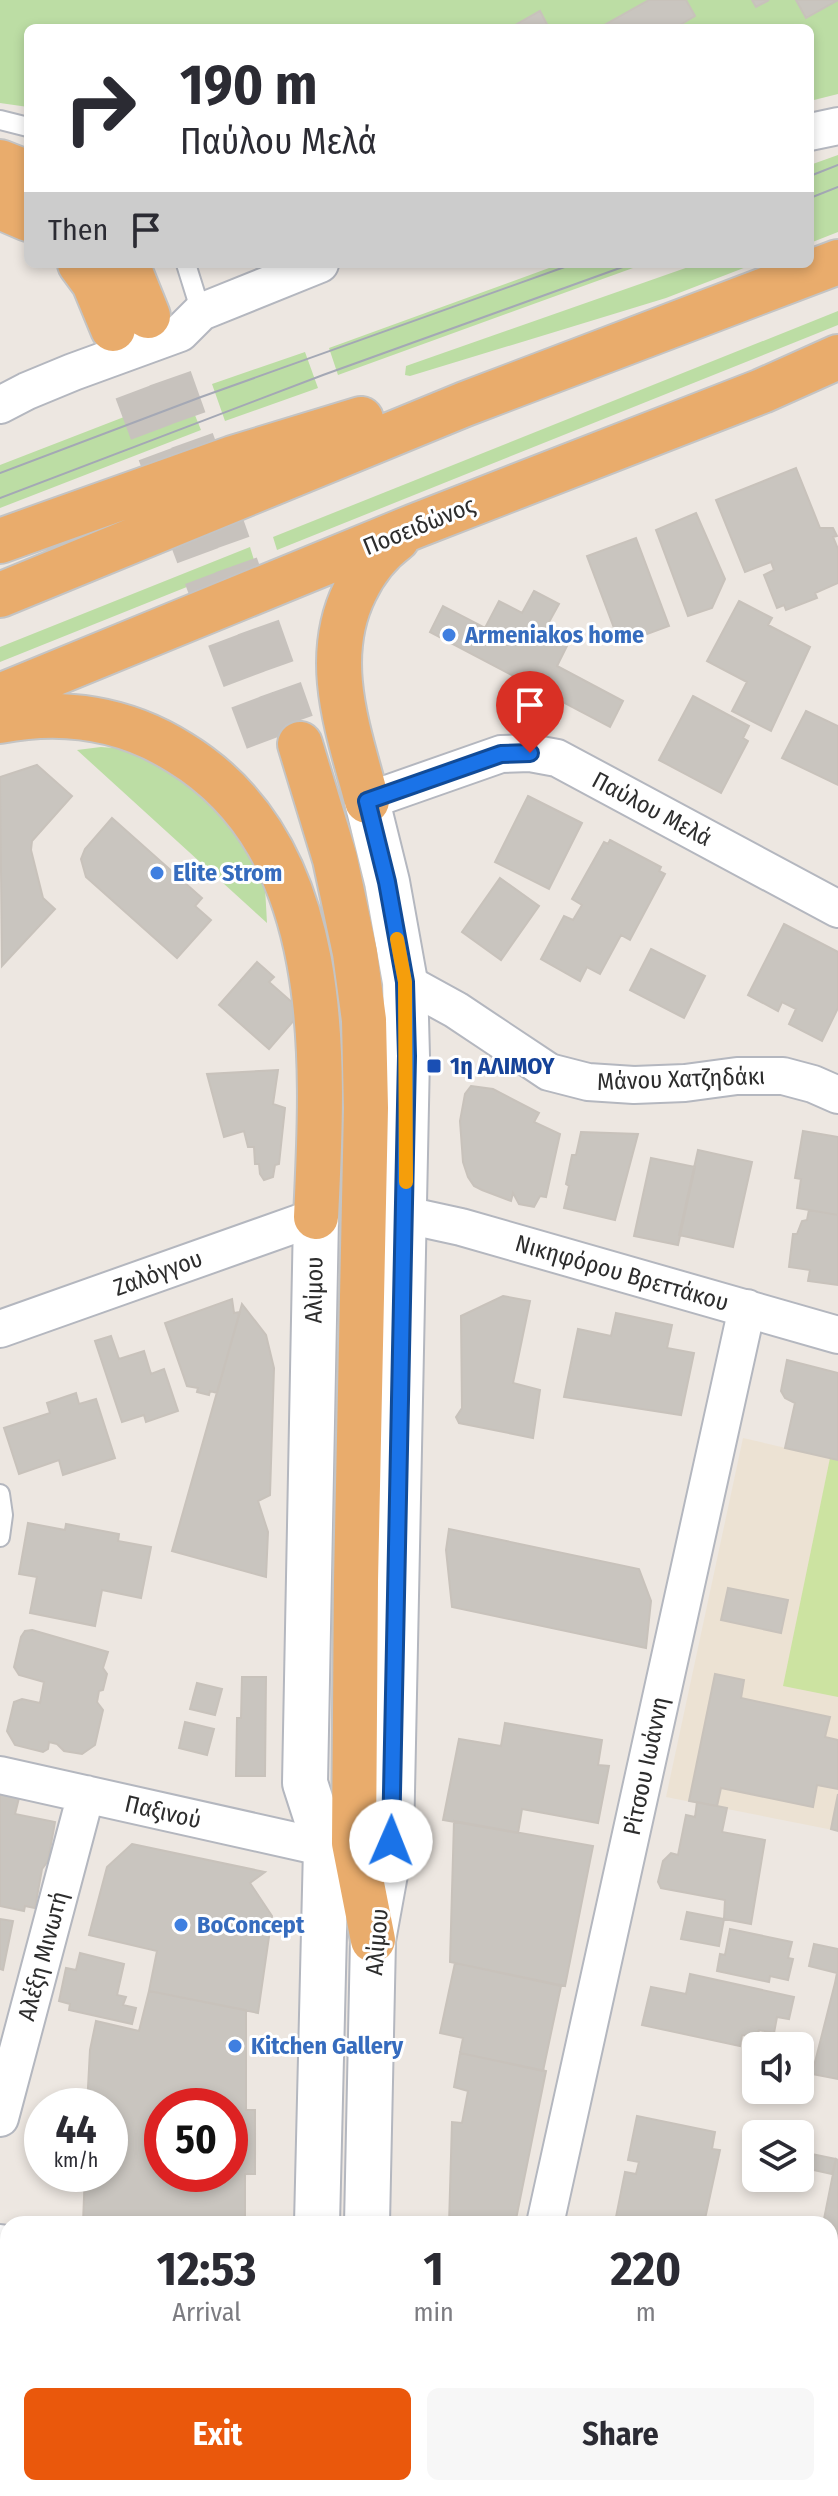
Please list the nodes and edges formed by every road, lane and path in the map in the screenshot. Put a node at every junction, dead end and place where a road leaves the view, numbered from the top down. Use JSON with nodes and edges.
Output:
{"nodes":[{"id":1,"x":0,"y":120,"type":"edge"},
{"id":2,"x":24,"y":126,"type":"edge"},
{"id":3,"x":838,"y":126,"type":"edge"},
{"id":4,"x":814,"y":131,"type":"edge"},
{"id":5,"x":0,"y":162,"type":"edge"},
{"id":6,"x":24,"y":171,"type":"edge"},
{"id":7,"x":0,"y":207,"type":"edge"},
{"id":8,"x":24,"y":217,"type":"edge"},
{"id":9,"x":838,"y":262,"type":"edge"},
{"id":10,"x":83,"y":268,"type":"edge"},
{"id":11,"x":127,"y":268,"type":"edge"},
{"id":12,"x":187,"y":268,"type":"edge"},
{"id":13,"x":310,"y":268,"type":"edge"},
{"id":14,"x":201,"y":312,"type":"junction"},
{"id":15,"x":838,"y":357,"type":"edge"},
{"id":16,"x":465,"y":404,"type":"junction"},
{"id":17,"x":0,"y":405,"type":"edge"},
{"id":18,"x":415,"y":526,"type":"junction"},
{"id":19,"x":0,"y":541,"type":"edge"},
{"id":20,"x":0,"y":595,"type":"edge"},
{"id":21,"x":0,"y":696,"type":"edge"},
{"id":22,"x":0,"y":721,"type":"edge"},
{"id":23,"x":367,"y":801,"type":"junction"},
{"id":24,"x":838,"y":909,"type":"edge"},
{"id":25,"x":405,"y":982,"type":"junction"},
{"id":26,"x":838,"y":1095,"type":"edge"},
{"id":27,"x":406,"y":1215,"type":"junction"},
{"id":28,"x":316,"y":1217,"type":"junction"},
{"id":29,"x":747,"y":1308,"type":"junction"},
{"id":30,"x":0,"y":1329,"type":"edge"},
{"id":31,"x":838,"y":1335,"type":"edge"},
{"id":32,"x":0,"y":1494,"type":"edge"},
{"id":33,"x":0,"y":1537,"type":"edge"},
{"id":34,"x":0,"y":1775,"type":"edge"},
{"id":35,"x":86,"y":1794,"type":"junction"},
{"id":36,"x":326,"y":1848,"type":"junction"},
{"id":37,"x":373,"y":1940,"type":"junction"},
{"id":38,"x":0,"y":2118,"type":"edge"},
{"id":39,"x":317,"y":2216,"type":"edge"},
{"id":40,"x":367,"y":2216,"type":"edge"},
{"id":41,"x":547,"y":2216,"type":"edge"}],
"edges":[{"from":1,"to":2,"type":"lane"},
{"from":3,"to":4,"type":"street"},
{"from":5,"to":6,"type":"highway"},
{"from":7,"to":8,"type":"highway"},
{"from":9,"to":16,"type":"highway"},
{"from":10,"to":11,"type":"highway"},
{"from":12,"to":14,"type":"lane"},
{"from":13,"to":14,"type":"street"},
{"from":14,"to":17,"type":"street"},
{"from":15,"to":18,"type":"highway","name":"Ποσειδώνος"},
{"from":16,"to":19,"type":"highway"},
{"from":16,"to":20,"type":"highway"},
{"from":18,"to":21,"type":"highway","name":"Ποσειδώνος"},
{"from":18,"to":23,"type":"highway"},
{"from":22,"to":28,"type":"highway"},
{"from":23,"to":24,"type":"street","name":"Παύλου Μελά"},
{"from":23,"to":25,"type":"main road","name":"Αλίμου"},
{"from":25,"to":26,"type":"street","name":"Μάνου Χατζηδάκι"},
{"from":25,"to":27,"type":"main road","name":"Αλίμου"},
{"from":27,"to":29,"type":"street","name":"Νικηφόρου Βρεττάκου"},
{"from":27,"to":37,"type":"main road","name":"Αλίμου"},
{"from":28,"to":30,"type":"street","name":"Ζαλόγγου"},
{"from":28,"to":36,"type":"main road","name":"Αλίμου"},
{"from":29,"to":31,"type":"street","name":"Νικηφόρου Βρεττάκου"},
{"from":29,"to":41,"type":"street","name":"Ρίτσου Ιωάννη"},
{"from":32,"to":33,"type":"lane"},
{"from":34,"to":35,"type":"street","name":"Παξινού"},
{"from":35,"to":36,"type":"street","name":"Παξινού"},
{"from":35,"to":38,"type":"street","name":"Αλέξη Μινωτή"},
{"from":36,"to":37,"type":"highway"},
{"from":36,"to":39,"type":"main road","name":"Αλίμου"},
{"from":37,"to":40,"type":"main road","name":"Αλίμου"}]}
